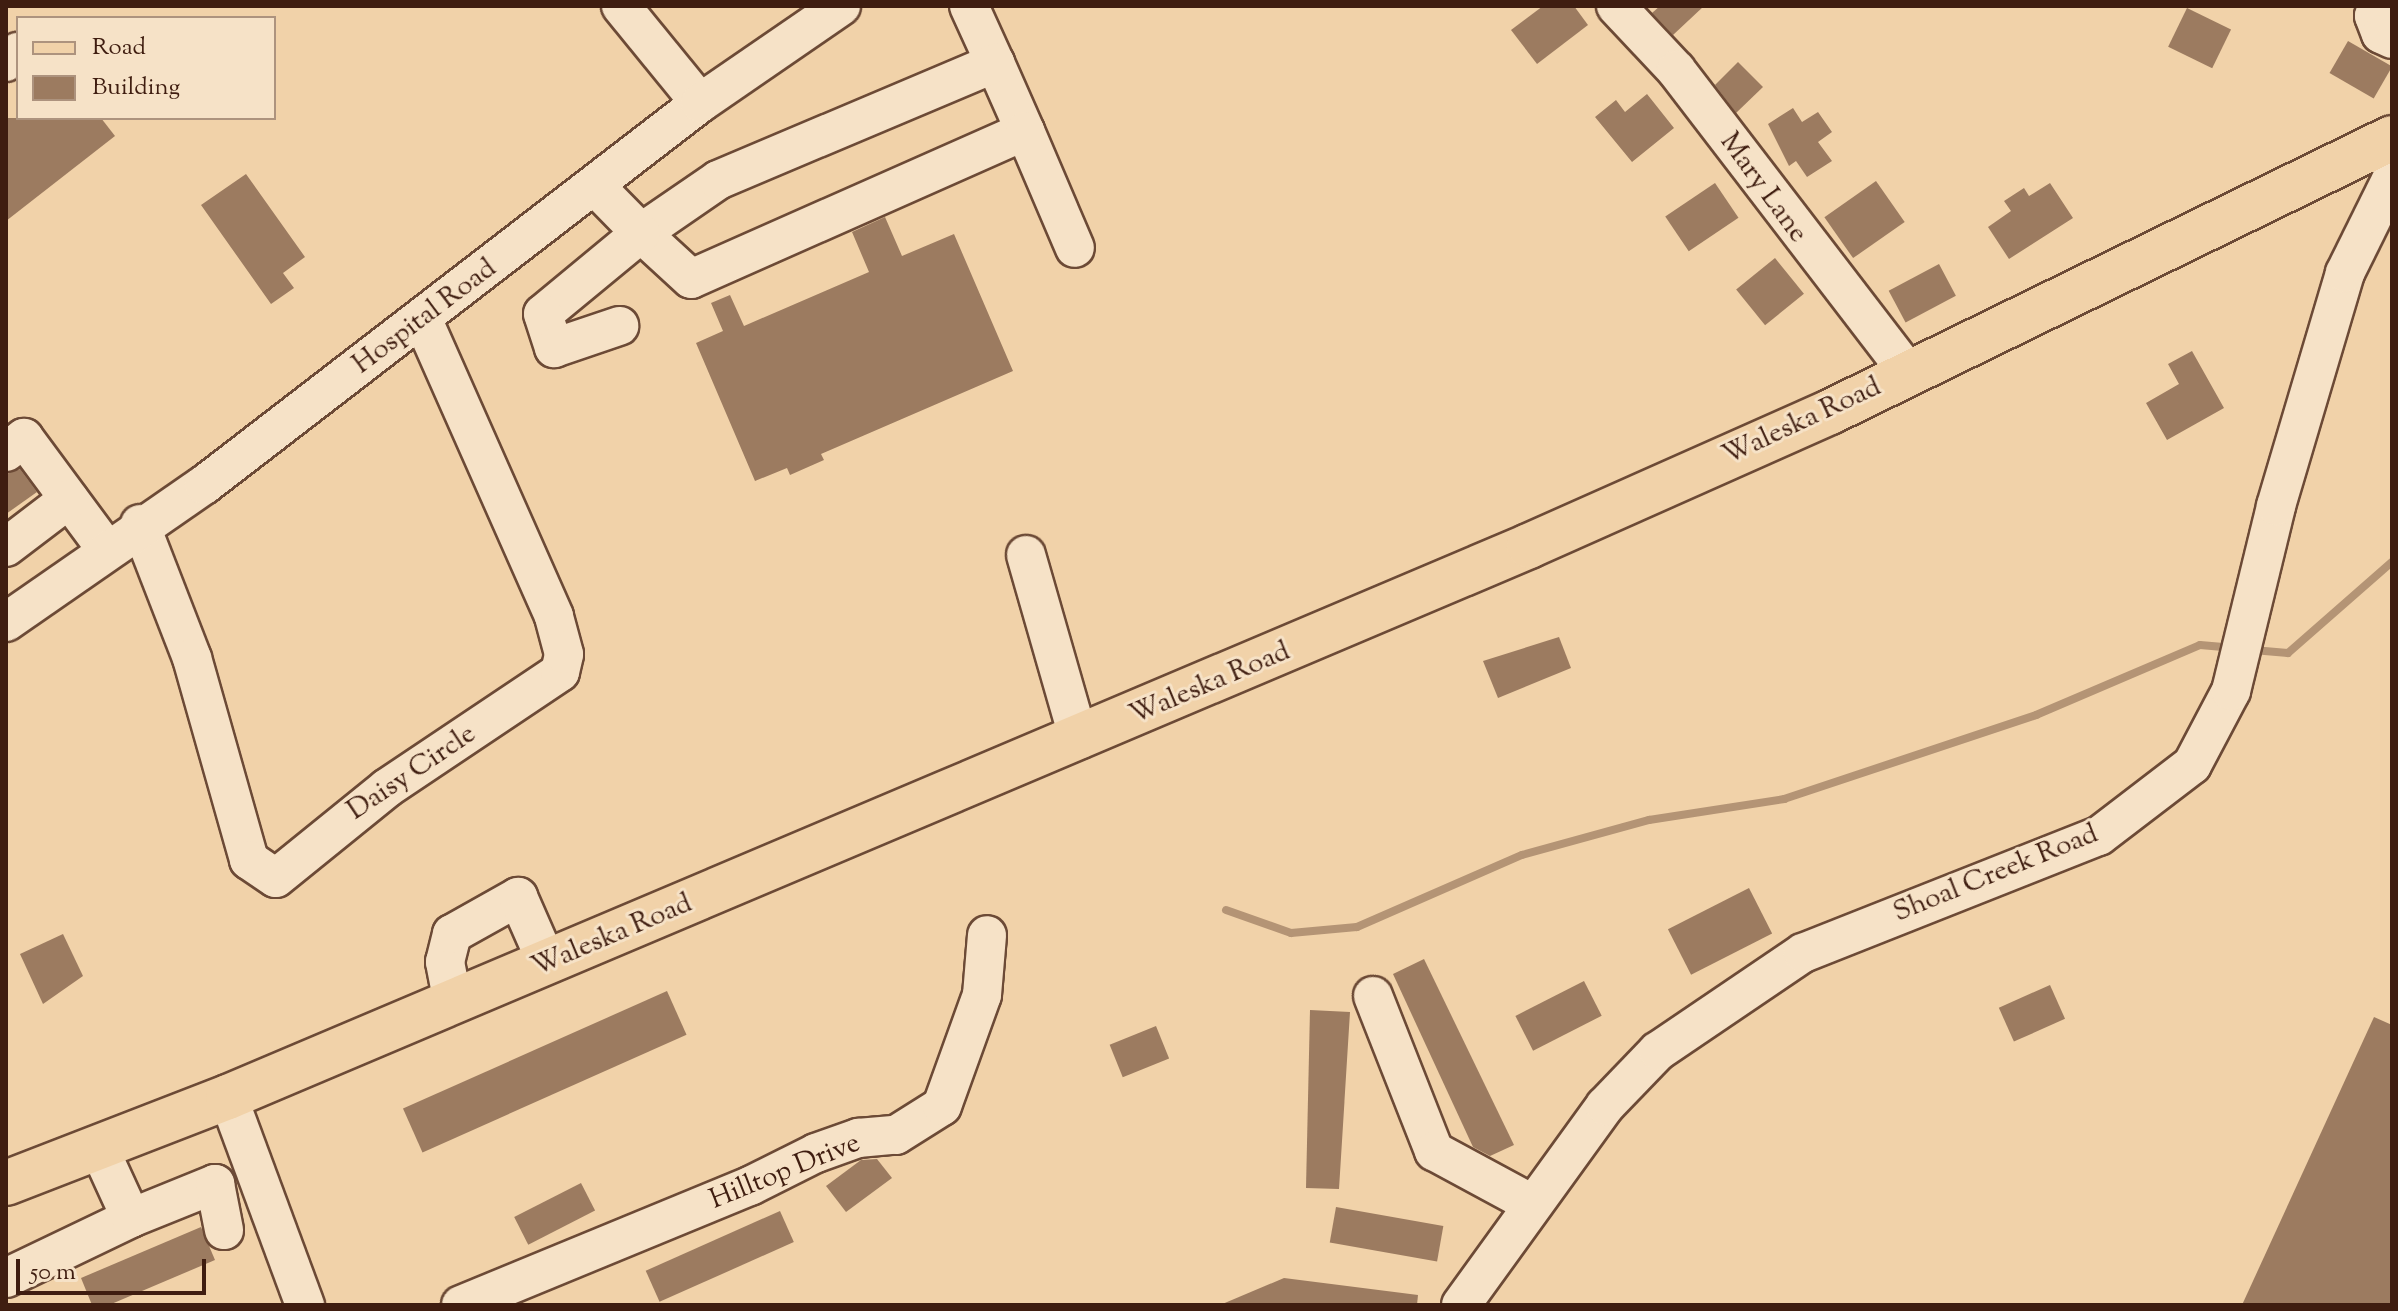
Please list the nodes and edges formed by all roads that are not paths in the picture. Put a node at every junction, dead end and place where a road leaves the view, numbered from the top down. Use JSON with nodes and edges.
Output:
{"nodes":[{"id":1,"x":621,"y":6,"type":"edge"},
{"id":2,"x":841,"y":6,"type":"edge"},
{"id":3,"x":969,"y":6,"type":"edge"},
{"id":4,"x":1616,"y":6,"type":"edge"},
{"id":5,"x":2379,"y":6,"type":"edge"},
{"id":6,"x":2392,"y":39,"type":"edge"},
{"id":7,"x":995,"y":63,"type":"junction"},
{"id":8,"x":700,"y":103,"type":"junction"},
{"id":9,"x":1025,"y":131,"type":"junction"},
{"id":10,"x":2392,"y":138,"type":"edge"},
{"id":11,"x":2392,"y":178,"type":"edge"},
{"id":12,"x":595,"y":186,"type":"junction"},
{"id":13,"x":641,"y":233,"type":"junction"},
{"id":14,"x":1075,"y":248,"type":"dead end"},
{"id":15,"x":423,"y":321,"type":"junction"},
{"id":16,"x":619,"y":326,"type":"dead end"},
{"id":17,"x":1908,"y":372,"type":"junction"},
{"id":18,"x":6,"y":452,"type":"edge"},
{"id":19,"x":69,"y":499,"type":"junction"},
{"id":20,"x":140,"y":524,"type":"junction"},
{"id":21,"x":6,"y":547,"type":"edge"},
{"id":22,"x":106,"y":549,"type":"junction"},
{"id":23,"x":1026,"y":555,"type":"dead end"},
{"id":24,"x":6,"y":622,"type":"edge"},
{"id":25,"x":1079,"y":740,"type":"junction"},
{"id":26,"x":987,"y":935,"type":"dead end"},
{"id":27,"x":547,"y":963,"type":"junction"},
{"id":28,"x":1373,"y":996,"type":"dead end"},
{"id":29,"x":453,"y":1003,"type":"junction"},
{"id":30,"x":228,"y":1097,"type":"junction"},
{"id":31,"x":98,"y":1146,"type":"junction"},
{"id":32,"x":6,"y":1183,"type":"edge"},
{"id":33,"x":1532,"y":1204,"type":"junction"},
{"id":34,"x":131,"y":1218,"type":"junction"},
{"id":35,"x":224,"y":1230,"type":"dead end"},
{"id":36,"x":6,"y":1278,"type":"edge"},
{"id":37,"x":305,"y":1305,"type":"edge"},
{"id":38,"x":461,"y":1305,"type":"edge"},
{"id":39,"x":1461,"y":1305,"type":"edge"}],
"edges":[{"from":1,"to":8,"type":"street"},
{"from":2,"to":8,"type":"street","name":"Hospital Road"},
{"from":3,"to":7,"type":"street"},
{"from":4,"to":17,"type":"street","name":"Mary Lane"},
{"from":5,"to":6,"type":"street"},
{"from":7,"to":9,"type":"street"},
{"from":7,"to":13,"type":"street"},
{"from":8,"to":12,"type":"street","name":"Hospital Road"},
{"from":9,"to":13,"type":"street"},
{"from":9,"to":14,"type":"street"},
{"from":10,"to":17,"type":"main road","name":"Waleska Road"},
{"from":11,"to":33,"type":"street","name":"Shoal Creek Road"},
{"from":12,"to":13,"type":"street"},
{"from":12,"to":15,"type":"street","name":"Hospital Road"},
{"from":13,"to":16,"type":"street"},
{"from":15,"to":20,"type":"street","name":"Hospital Road"},
{"from":15,"to":20,"type":"street","name":"Daisy Circle"},
{"from":17,"to":25,"type":"main road","name":"Waleska Road"},
{"from":18,"to":19,"type":"street"},
{"from":19,"to":21,"type":"street"},
{"from":19,"to":22,"type":"street"},
{"from":20,"to":22,"type":"street","name":"Hospital Road"},
{"from":22,"to":24,"type":"street","name":"Hospital Road"},
{"from":23,"to":25,"type":"street"},
{"from":25,"to":27,"type":"main road","name":"Waleska Road"},
{"from":26,"to":38,"type":"street","name":"Hilltop Drive"},
{"from":27,"to":29,"type":"main road","name":"Waleska Road"},
{"from":27,"to":29,"type":"street"},
{"from":28,"to":33,"type":"street"},
{"from":29,"to":30,"type":"main road","name":"Waleska Road"},
{"from":30,"to":31,"type":"main road","name":"Waleska Road"},
{"from":30,"to":37,"type":"street"},
{"from":31,"to":32,"type":"main road","name":"Waleska Road"},
{"from":31,"to":34,"type":"street"},
{"from":33,"to":39,"type":"street","name":"Shoal Creek Road"},
{"from":34,"to":35,"type":"street"},
{"from":34,"to":36,"type":"street"}]}
